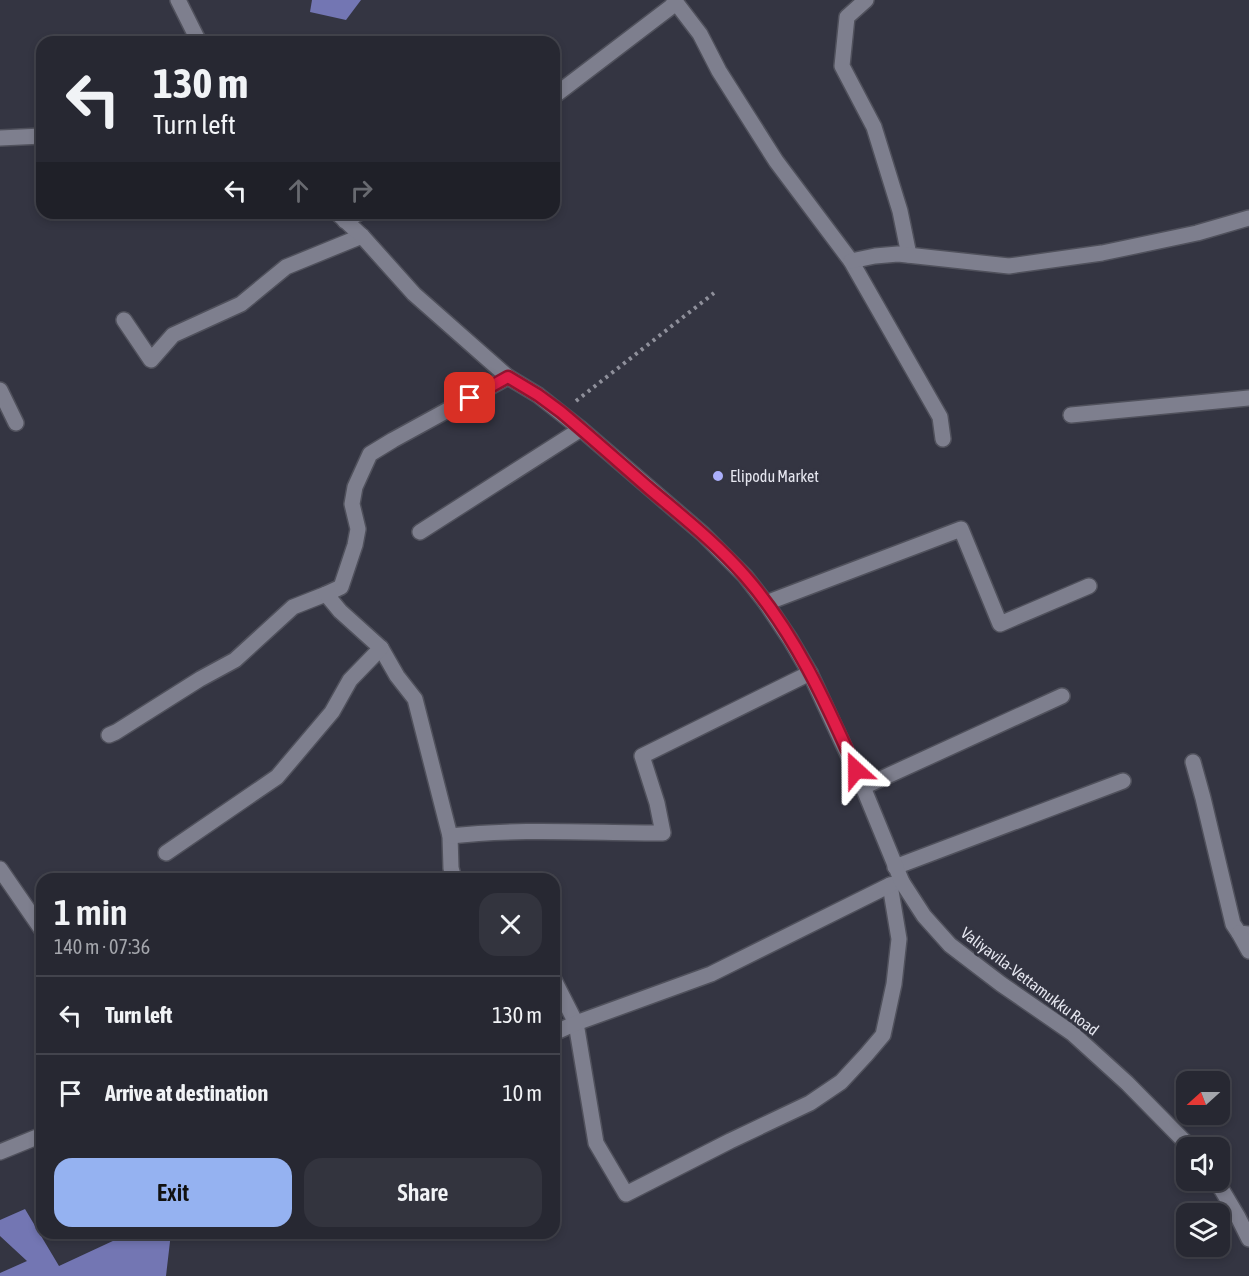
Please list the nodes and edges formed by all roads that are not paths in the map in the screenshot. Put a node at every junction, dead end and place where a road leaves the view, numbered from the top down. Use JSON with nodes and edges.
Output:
{"nodes":[{"id":1,"x":178,"y":0,"type":"edge"},
{"id":2,"x":867,"y":0,"type":"edge"},
{"id":3,"x":675,"y":2,"type":"edge"},
{"id":4,"x":196,"y":36,"type":"edge"},
{"id":5,"x":560,"y":91,"type":"edge"},
{"id":6,"x":36,"y":136,"type":"edge"},
{"id":7,"x":0,"y":138,"type":"edge"},
{"id":8,"x":343,"y":219,"type":"edge"},
{"id":9,"x":1249,"y":219,"type":"edge"},
{"id":10,"x":362,"y":236,"type":"junction"},
{"id":11,"x":909,"y":255,"type":"junction"},
{"id":12,"x":851,"y":261,"type":"junction"},
{"id":13,"x":124,"y":320,"type":"dead end"},
{"id":14,"x":508,"y":377,"type":"junction"},
{"id":15,"x":0,"y":390,"type":"edge"},
{"id":16,"x":1249,"y":398,"type":"edge"},
{"id":17,"x":1071,"y":415,"type":"dead end"},
{"id":18,"x":16,"y":423,"type":"dead end"},
{"id":19,"x":581,"y":429,"type":"junction"},
{"id":20,"x":943,"y":439,"type":"dead end"},
{"id":21,"x":420,"y":532,"type":"dead end"},
{"id":22,"x":1089,"y":586,"type":"dead end"},
{"id":23,"x":326,"y":594,"type":"junction"},
{"id":24,"x":766,"y":603,"type":"junction"},
{"id":25,"x":381,"y":648,"type":"junction"},
{"id":26,"x":810,"y":673,"type":"junction"},
{"id":27,"x":1062,"y":696,"type":"dead end"},
{"id":28,"x":109,"y":735,"type":"dead end"},
{"id":29,"x":1193,"y":762,"type":"dead end"},
{"id":30,"x":1123,"y":782,"type":"dead end"},
{"id":31,"x":863,"y":786,"type":"junction"},
{"id":32,"x":450,"y":836,"type":"junction"},
{"id":33,"x":166,"y":853,"type":"dead end"},
{"id":34,"x":895,"y":867,"type":"junction"},
{"id":35,"x":0,"y":870,"type":"edge"},
{"id":36,"x":452,"y":873,"type":"edge"},
{"id":37,"x":896,"y":883,"type":"junction"},
{"id":38,"x":36,"y":921,"type":"edge"},
{"id":39,"x":1244,"y":934,"type":"edge"},
{"id":40,"x":1249,"y":951,"type":"edge"},
{"id":41,"x":560,"y":992,"type":"edge"},
{"id":42,"x":576,"y":1023,"type":"junction"},
{"id":43,"x":560,"y":1030,"type":"edge"},
{"id":44,"x":36,"y":1137,"type":"edge"},
{"id":45,"x":1180,"y":1137,"type":"edge"},
{"id":46,"x":0,"y":1152,"type":"edge"},
{"id":47,"x":1223,"y":1191,"type":"edge"},
{"id":48,"x":1249,"y":1239,"type":"edge"}],
"edges":[{"from":1,"to":4,"type":"street"},
{"from":2,"to":11,"type":"street"},
{"from":3,"to":5,"type":"street"},
{"from":3,"to":12,"type":"street"},
{"from":6,"to":7,"type":"street"},
{"from":8,"to":10,"type":"street","name":"Valiyavila-Vettamukku Road"},
{"from":9,"to":11,"type":"street"},
{"from":10,"to":13,"type":"street"},
{"from":10,"to":14,"type":"street","name":"Valiyavila-Vettamukku Road"},
{"from":11,"to":12,"type":"street"},
{"from":12,"to":20,"type":"street"},
{"from":14,"to":19,"type":"street","name":"Valiyavila-Vettamukku Road"},
{"from":14,"to":23,"type":"street"},
{"from":15,"to":18,"type":"street"},
{"from":16,"to":17,"type":"street"},
{"from":19,"to":21,"type":"street"},
{"from":19,"to":24,"type":"street","name":"Valiyavila-Vettamukku Road"},
{"from":22,"to":24,"type":"street"},
{"from":23,"to":25,"type":"street"},
{"from":23,"to":28,"type":"street"},
{"from":24,"to":26,"type":"street","name":"Valiyavila-Vettamukku Road"},
{"from":25,"to":32,"type":"street"},
{"from":25,"to":33,"type":"street"},
{"from":26,"to":31,"type":"street","name":"Valiyavila-Vettamukku Road"},
{"from":26,"to":32,"type":"street"},
{"from":27,"to":31,"type":"street"},
{"from":29,"to":39,"type":"street"},
{"from":30,"to":34,"type":"street"},
{"from":31,"to":34,"type":"street","name":"Valiyavila-Vettamukku Road"},
{"from":32,"to":36,"type":"street"},
{"from":34,"to":37,"type":"street","name":"Valiyavila-Vettamukku Road"},
{"from":35,"to":38,"type":"street"},
{"from":37,"to":42,"type":"street"},
{"from":37,"to":42,"type":"street"},
{"from":37,"to":45,"type":"street","name":"Valiyavila-Vettamukku Road"},
{"from":39,"to":40,"type":"street"},
{"from":41,"to":42,"type":"street"},
{"from":42,"to":43,"type":"street"},
{"from":44,"to":46,"type":"street"},
{"from":47,"to":48,"type":"street"}]}
